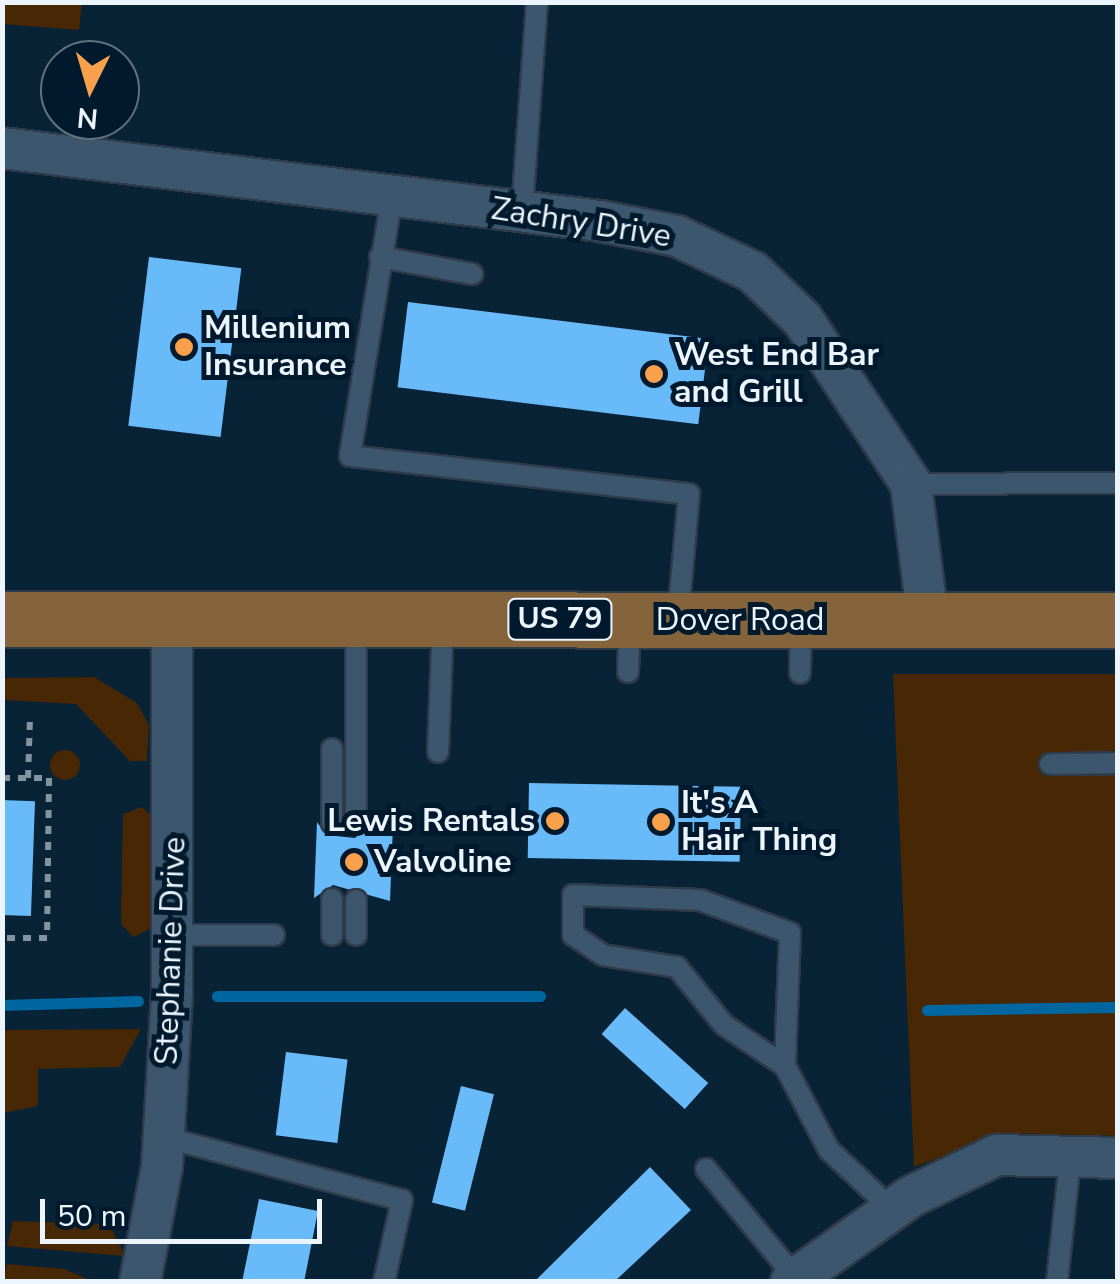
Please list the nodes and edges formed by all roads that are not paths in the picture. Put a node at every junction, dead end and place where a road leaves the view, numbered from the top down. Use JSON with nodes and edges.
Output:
{"nodes":[{"id":1,"x":537,"y":2,"type":"edge"},
{"id":2,"x":2,"y":148,"type":"edge"},
{"id":3,"x":392,"y":196,"type":"junction"},
{"id":4,"x":522,"y":212,"type":"junction"},
{"id":5,"x":380,"y":258,"type":"junction"},
{"id":6,"x":472,"y":274,"type":"dead end"},
{"id":7,"x":911,"y":484,"type":"junction"},
{"id":8,"x":1118,"y":484,"type":"edge"},
{"id":9,"x":2,"y":618,"type":"edge"},
{"id":10,"x":172,"y":619,"type":"junction"},
{"id":11,"x":443,"y":619,"type":"junction"},
{"id":12,"x":356,"y":620,"type":"junction"},
{"id":13,"x":654,"y":620,"type":"junction"},
{"id":14,"x":801,"y":620,"type":"junction"},
{"id":15,"x":928,"y":620,"type":"junction"},
{"id":16,"x":1118,"y":620,"type":"edge"},
{"id":17,"x":628,"y":672,"type":"dead end"},
{"id":18,"x":800,"y":673,"type":"dead end"},
{"id":19,"x":332,"y":750,"type":"dead end"},
{"id":20,"x":438,"y":752,"type":"dead end"},
{"id":21,"x":1118,"y":763,"type":"edge"},
{"id":22,"x":1050,"y":764,"type":"dead end"},
{"id":23,"x":332,"y":823,"type":"dead end"},
{"id":24,"x":356,"y":824,"type":"dead end"},
{"id":25,"x":332,"y":899,"type":"dead end"},
{"id":26,"x":356,"y":900,"type":"dead end"},
{"id":27,"x":174,"y":935,"type":"junction"},
{"id":28,"x":274,"y":935,"type":"dead end"},
{"id":29,"x":332,"y":935,"type":"dead end"},
{"id":30,"x":356,"y":935,"type":"dead end"},
{"id":31,"x":785,"y":1066,"type":"junction"},
{"id":32,"x":163,"y":1137,"type":"junction"},
{"id":33,"x":1070,"y":1152,"type":"junction"},
{"id":34,"x":1118,"y":1158,"type":"edge"},
{"id":35,"x":706,"y":1169,"type":"dead end"},
{"id":36,"x":893,"y":1210,"type":"junction"},
{"id":37,"x":794,"y":1280,"type":"edge"},
{"id":38,"x":140,"y":1282,"type":"edge"},
{"id":39,"x":384,"y":1282,"type":"edge"},
{"id":40,"x":1057,"y":1282,"type":"edge"}],
"edges":[{"from":1,"to":4,"type":"lane"},
{"from":2,"to":3,"type":"street","name":"Zachry Drive"},
{"from":3,"to":4,"type":"street","name":"Zachry Drive"},
{"from":3,"to":5,"type":"lane"},
{"from":4,"to":7,"type":"street","name":"Zachry Drive"},
{"from":5,"to":6,"type":"lane"},
{"from":5,"to":13,"type":"lane"},
{"from":7,"to":8,"type":"lane"},
{"from":7,"to":15,"type":"street","name":"Zachry Drive"},
{"from":9,"to":10,"type":"main road","name":"Dover Road","number":"US 79"},
{"from":10,"to":12,"type":"main road","name":"Dover Road","number":"US 79"},
{"from":10,"to":27,"type":"street","name":"Stephanie Drive"},
{"from":11,"to":12,"type":"main road","name":"Dover Road","number":"US 79"},
{"from":11,"to":13,"type":"main road","name":"Dover Road","number":"US 79"},
{"from":11,"to":20,"type":"lane"},
{"from":12,"to":24,"type":"lane"},
{"from":13,"to":14,"type":"main road","name":"Dover Road","number":"US 79"},
{"from":13,"to":17,"type":"lane"},
{"from":14,"to":15,"type":"main road","name":"Dover Road","number":"US 79"},
{"from":14,"to":18,"type":"lane"},
{"from":15,"to":16,"type":"main road","name":"Dover Road","number":"US 79"},
{"from":19,"to":23,"type":"lane"},
{"from":21,"to":22,"type":"lane"},
{"from":25,"to":29,"type":"lane"},
{"from":26,"to":30,"type":"lane"},
{"from":27,"to":28,"type":"lane"},
{"from":27,"to":32,"type":"street","name":"Stephanie Drive"},
{"from":31,"to":31,"type":"lane"},
{"from":31,"to":36,"type":"lane"},
{"from":32,"to":38,"type":"street","name":"Stephanie Drive"},
{"from":32,"to":39,"type":"lane"},
{"from":33,"to":34,"type":"street"},
{"from":33,"to":36,"type":"street"},
{"from":33,"to":40,"type":"lane"},
{"from":35,"to":37,"type":"lane"},
{"from":36,"to":37,"type":"street"}]}
